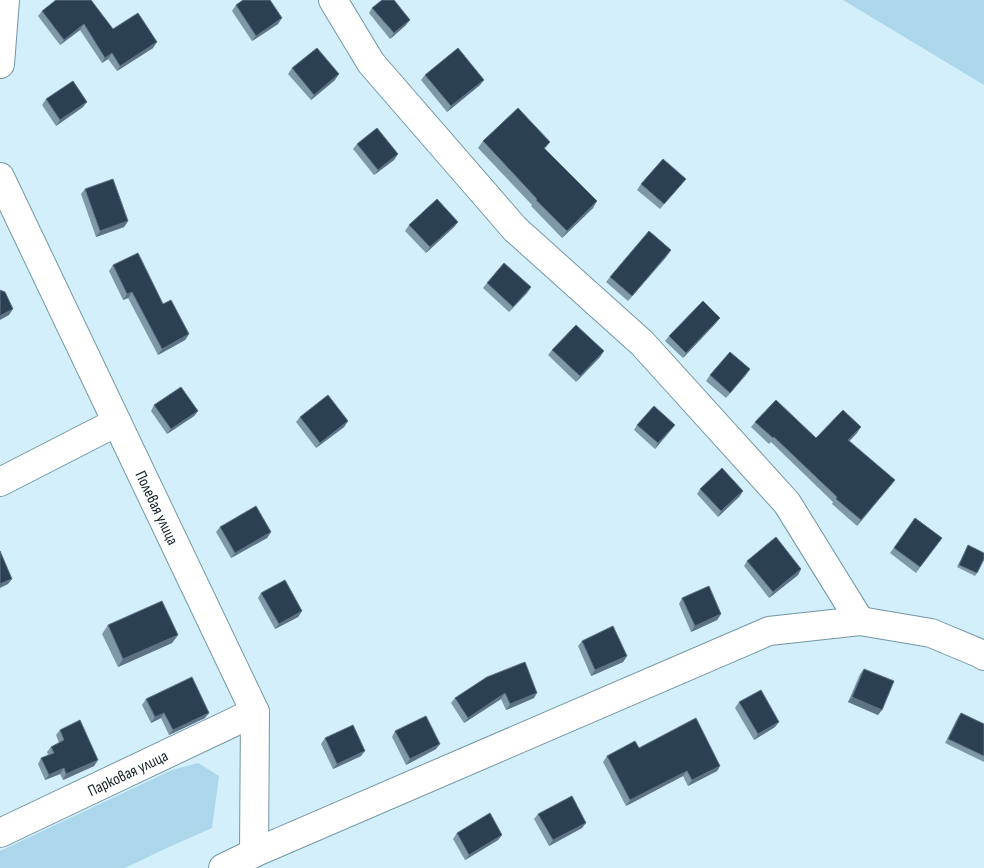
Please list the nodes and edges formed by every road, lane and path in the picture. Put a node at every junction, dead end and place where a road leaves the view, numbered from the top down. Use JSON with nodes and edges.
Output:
{"nodes":[{"id":1,"x":5,"y":0,"type":"edge"},
{"id":2,"x":333,"y":0,"type":"edge"},
{"id":3,"x":0,"y":64,"type":"edge"},
{"id":4,"x":0,"y":177,"type":"edge"},
{"id":5,"x":117,"y":422,"type":"junction"},
{"id":6,"x":0,"y":482,"type":"edge"},
{"id":7,"x":860,"y":621,"type":"junction"},
{"id":8,"x":984,"y":656,"type":"edge"},
{"id":9,"x":255,"y":712,"type":"junction"},
{"id":10,"x":0,"y":833,"type":"edge"},
{"id":11,"x":254,"y":853,"type":"junction"},
{"id":12,"x":222,"y":868,"type":"edge"}],
"edges":[{"from":1,"to":3,"type":"street"},
{"from":2,"to":7,"type":"street"},
{"from":4,"to":5,"type":"street","name":"Полевая улица"},
{"from":5,"to":6,"type":"street"},
{"from":5,"to":9,"type":"street","name":"Полевая улица"},
{"from":7,"to":8,"type":"street"},
{"from":7,"to":11,"type":"street"},
{"from":9,"to":10,"type":"street","name":"Парковая улица"},
{"from":9,"to":11,"type":"street","name":"Полевая улица"},
{"from":11,"to":12,"type":"street"}]}
